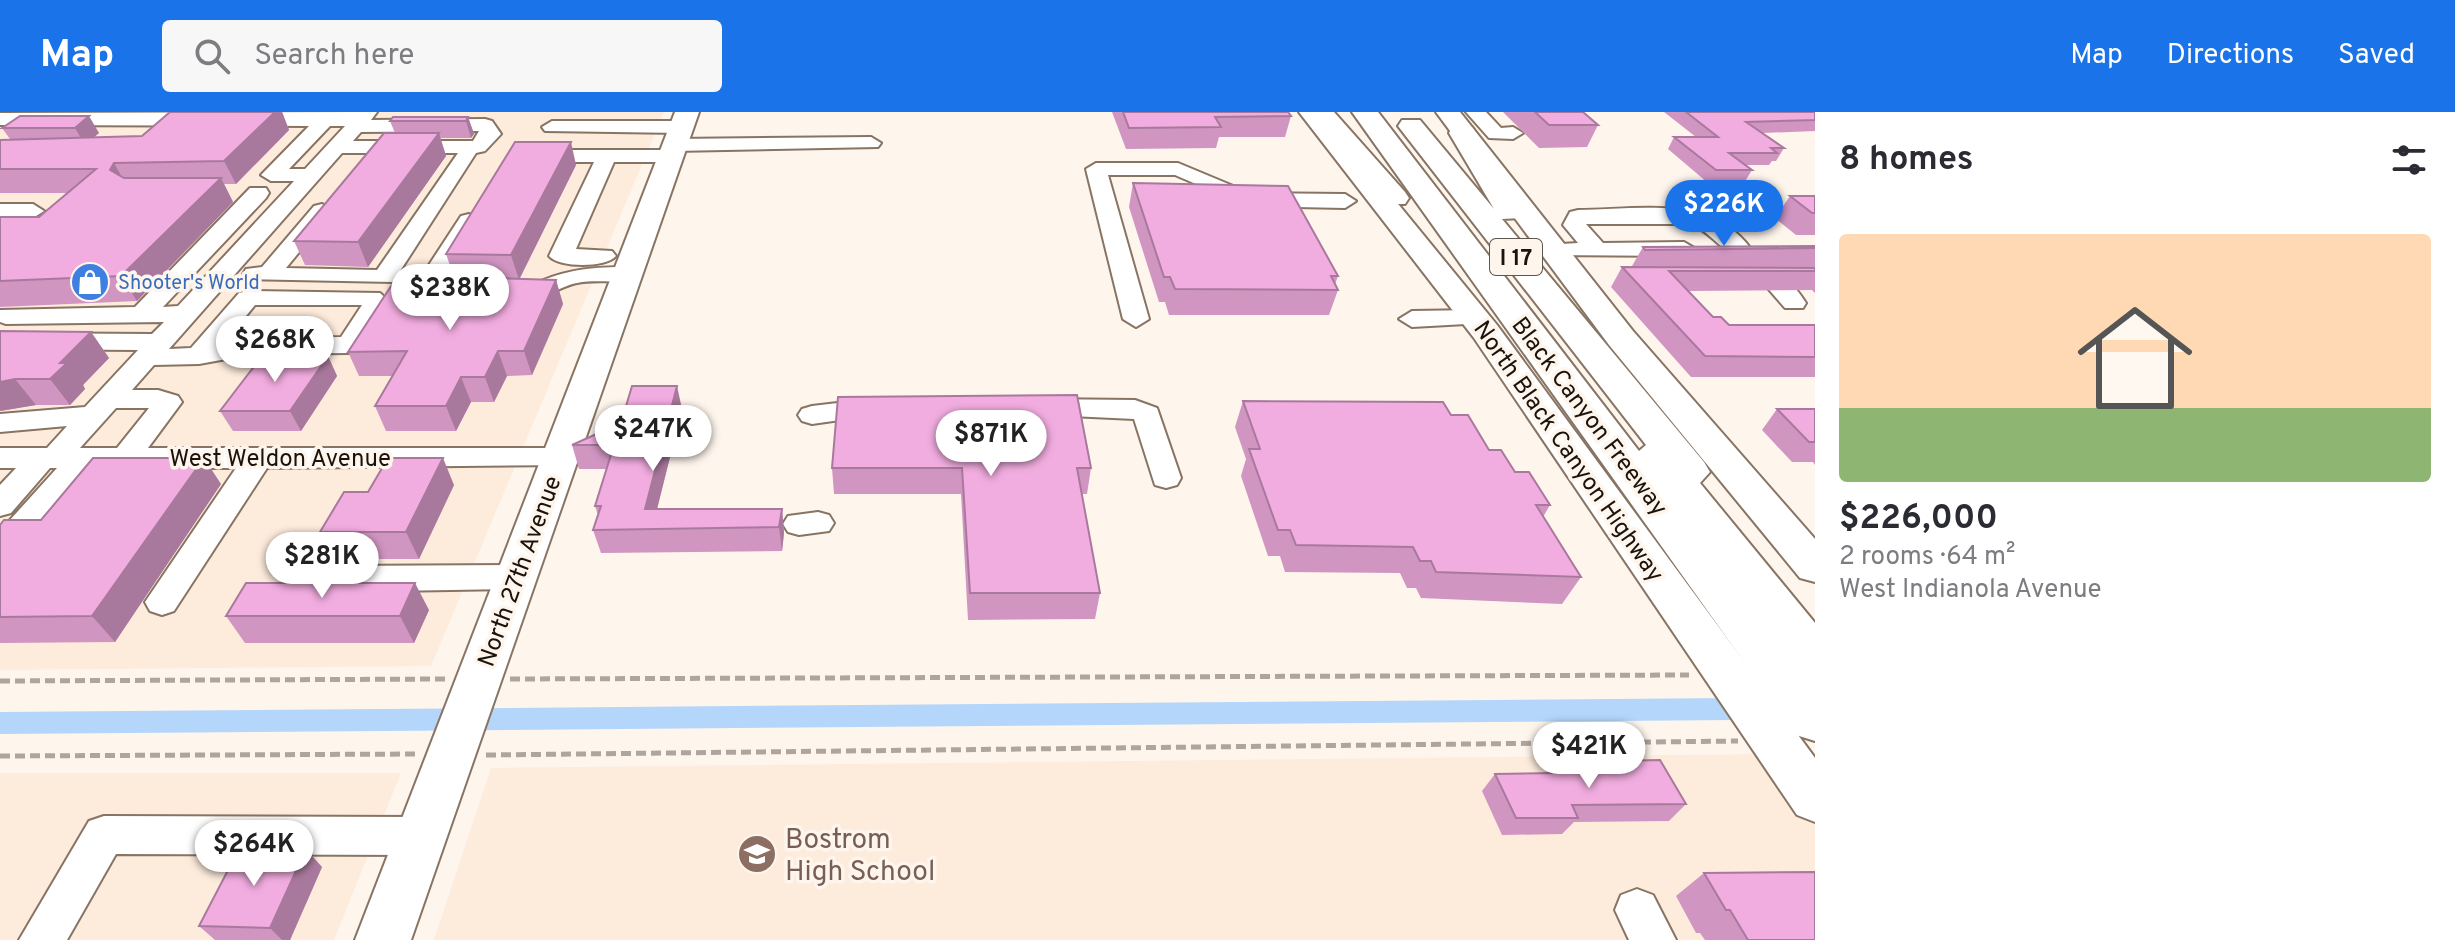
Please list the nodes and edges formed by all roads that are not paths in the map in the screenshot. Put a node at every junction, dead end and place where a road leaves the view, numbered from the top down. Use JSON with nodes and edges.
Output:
{"nodes":[{"id":1,"x":1311,"y":112,"type":"edge"},
{"id":2,"x":1320,"y":112,"type":"edge"},
{"id":3,"x":1365,"y":112,"type":"edge"},
{"id":4,"x":1387,"y":112,"type":"edge"},
{"id":5,"x":1399,"y":112,"type":"edge"},
{"id":6,"x":41,"y":115,"type":"edge"},
{"id":7,"x":133,"y":119,"type":"junction"},
{"id":8,"x":1461,"y":119,"type":"edge"},
{"id":9,"x":3,"y":120,"type":"edge"},
{"id":10,"x":319,"y":122,"type":"edge"},
{"id":11,"x":552,"y":127,"type":"dead end"},
{"id":12,"x":1513,"y":133,"type":"dead end"},
{"id":13,"x":678,"y":135,"type":"edge"},
{"id":14,"x":107,"y":140,"type":"edge"},
{"id":15,"x":871,"y":143,"type":"dead end"},
{"id":16,"x":353,"y":144,"type":"edge"},
{"id":17,"x":467,"y":155,"type":"dead end"},
{"id":18,"x":511,"y":156,"type":"edge"},
{"id":19,"x":607,"y":156,"type":"junction"},
{"id":20,"x":226,"y":193,"type":"dead end"},
{"id":21,"x":258,"y":193,"type":"junction"},
{"id":22,"x":294,"y":194,"type":"junction"},
{"id":23,"x":336,"y":194,"type":"edge"},
{"id":24,"x":1368,"y":200,"type":"junction"},
{"id":25,"x":478,"y":208,"type":"edge"},
{"id":26,"x":0,"y":211,"type":"edge"},
{"id":27,"x":33,"y":211,"type":"dead end"},
{"id":28,"x":210,"y":246,"type":"junction"},
{"id":29,"x":246,"y":247,"type":"junction"},
{"id":30,"x":1764,"y":248,"type":"edge"},
{"id":31,"x":1739,"y":249,"type":"junction"},
{"id":32,"x":1553,"y":250,"type":"junction"},
{"id":33,"x":1598,"y":250,"type":"junction"},
{"id":34,"x":630,"y":265,"type":"junction"},
{"id":35,"x":222,"y":273,"type":"junction"},
{"id":36,"x":268,"y":275,"type":"junction"},
{"id":37,"x":1801,"y":277,"type":"edge"},
{"id":38,"x":426,"y":278,"type":"junction"},
{"id":39,"x":1626,"y":279,"type":"edge"},
{"id":40,"x":377,"y":287,"type":"junction"},
{"id":41,"x":1794,"y":303,"type":"dead end"},
{"id":42,"x":142,"y":314,"type":"junction"},
{"id":43,"x":185,"y":314,"type":"junction"},
{"id":44,"x":1475,"y":318,"type":"junction"},
{"id":45,"x":1136,"y":319,"type":"dead end"},
{"id":46,"x":1412,"y":319,"type":"dead end"},
{"id":47,"x":3,"y":329,"type":"edge"},
{"id":48,"x":153,"y":349,"type":"junction"},
{"id":49,"x":199,"y":356,"type":"junction"},
{"id":50,"x":1633,"y":402,"type":"junction"},
{"id":51,"x":101,"y":407,"type":"junction"},
{"id":52,"x":912,"y":407,"type":"edge"},
{"id":53,"x":1017,"y":408,"type":"edge"},
{"id":54,"x":1585,"y":409,"type":"junction"},
{"id":55,"x":812,"y":415,"type":"dead end"},
{"id":56,"x":0,"y":423,"type":"edge"},
{"id":57,"x":0,"y":458,"type":"edge"},
{"id":58,"x":60,"y":458,"type":"junction"},
{"id":59,"x":125,"y":458,"type":"junction"},
{"id":60,"x":258,"y":458,"type":"junction"},
{"id":61,"x":560,"y":458,"type":"junction"},
{"id":62,"x":1166,"y":478,"type":"dead end"},
{"id":63,"x":3,"y":497,"type":"edge"},
{"id":64,"x":0,"y":553,"type":"edge"},
{"id":65,"x":1815,"y":567,"type":"edge"},
{"id":66,"x":516,"y":577,"type":"junction"},
{"id":67,"x":333,"y":579,"type":"edge"},
{"id":68,"x":162,"y":602,"type":"dead end"},
{"id":69,"x":1815,"y":629,"type":"edge"},
{"id":70,"x":1792,"y":706,"type":"edge"},
{"id":71,"x":1815,"y":799,"type":"edge"},
{"id":72,"x":422,"y":836,"type":"junction"},
{"id":73,"x":42,"y":940,"type":"edge"},
{"id":74,"x":383,"y":940,"type":"edge"}],
"edges":[{"from":1,"to":24,"type":"main road","name":"North Black Canyon Highway"},
{"from":2,"to":54,"type":"highway"},
{"from":3,"to":54,"type":"highway","name":"Black Canyon Freeway","number":"I 17"},
{"from":4,"to":70,"type":"highway"},
{"from":5,"to":50,"type":"highway","name":"Black Canyon Freeway","number":"I 17"},
{"from":6,"to":7,"type":"street"},
{"from":6,"to":9,"type":"street"},
{"from":7,"to":10,"type":"street"},
{"from":7,"to":14,"type":"street"},
{"from":8,"to":12,"type":"street"},
{"from":8,"to":32,"type":"main road"},
{"from":8,"to":50,"type":"highway"},
{"from":10,"to":16,"type":"street"},
{"from":10,"to":16,"type":"street"},
{"from":11,"to":13,"type":"street"},
{"from":13,"to":15,"type":"street"},
{"from":13,"to":19,"type":"street"},
{"from":13,"to":34,"type":"main road","name":"North 27th Avenue"},
{"from":16,"to":16,"type":"street"},
{"from":16,"to":22,"type":"street"},
{"from":17,"to":40,"type":"street"},
{"from":18,"to":19,"type":"street"},
{"from":19,"to":34,"type":"street"},
{"from":20,"to":21,"type":"street"},
{"from":21,"to":22,"type":"street"},
{"from":21,"to":28,"type":"street"},
{"from":22,"to":29,"type":"street"},
{"from":23,"to":36,"type":"street"},
{"from":24,"to":44,"type":"main road","name":"North Black Canyon Highway"},
{"from":24,"to":45,"type":"street"},
{"from":25,"to":38,"type":"street"},
{"from":26,"to":27,"type":"street"},
{"from":28,"to":29,"type":"street"},
{"from":28,"to":42,"type":"street"},
{"from":29,"to":35,"type":"street"},
{"from":30,"to":31,"type":"street"},
{"from":31,"to":33,"type":"street"},
{"from":31,"to":33,"type":"street"},
{"from":32,"to":33,"type":"street"},
{"from":32,"to":65,"type":"main road"},
{"from":33,"to":39,"type":"street"},
{"from":34,"to":38,"type":"street"},
{"from":34,"to":61,"type":"main road","name":"North 27th Avenue"},
{"from":35,"to":36,"type":"street"},
{"from":35,"to":43,"type":"street"},
{"from":36,"to":40,"type":"street"},
{"from":37,"to":41,"type":"street"},
{"from":38,"to":40,"type":"street"},
{"from":40,"to":49,"type":"street"},
{"from":40,"to":49,"type":"street"},
{"from":42,"to":43,"type":"street"},
{"from":42,"to":47,"type":"street"},
{"from":43,"to":48,"type":"street"},
{"from":44,"to":46,"type":"street"},
{"from":44,"to":70,"type":"main road","name":"North Black Canyon Highway"},
{"from":47,"to":48,"type":"street"},
{"from":48,"to":49,"type":"street"},
{"from":48,"to":51,"type":"street"},
{"from":50,"to":69,"type":"highway","name":"Black Canyon Freeway","number":"I 17"},
{"from":51,"to":56,"type":"street"},
{"from":51,"to":58,"type":"street"},
{"from":51,"to":59,"type":"street"},
{"from":52,"to":55,"type":"street"},
{"from":53,"to":62,"type":"street"},
{"from":54,"to":70,"type":"highway","name":"Black Canyon Freeway","number":"I 17"},
{"from":57,"to":58,"type":"street","name":"West Weldon Avenue"},
{"from":58,"to":59,"type":"street","name":"West Weldon Avenue"},
{"from":58,"to":63,"type":"street"},
{"from":58,"to":64,"type":"street"},
{"from":59,"to":60,"type":"street","name":"West Weldon Avenue"},
{"from":60,"to":61,"type":"street","name":"West Weldon Avenue"},
{"from":60,"to":68,"type":"street"},
{"from":61,"to":66,"type":"main road","name":"North 27th Avenue"},
{"from":66,"to":67,"type":"street"},
{"from":66,"to":72,"type":"main road","name":"North 27th Avenue"},
{"from":70,"to":71,"type":"main road","name":"North Black Canyon Highway"},
{"from":72,"to":73,"type":"street"},
{"from":72,"to":74,"type":"main road","name":"North 27th Avenue"}]}
